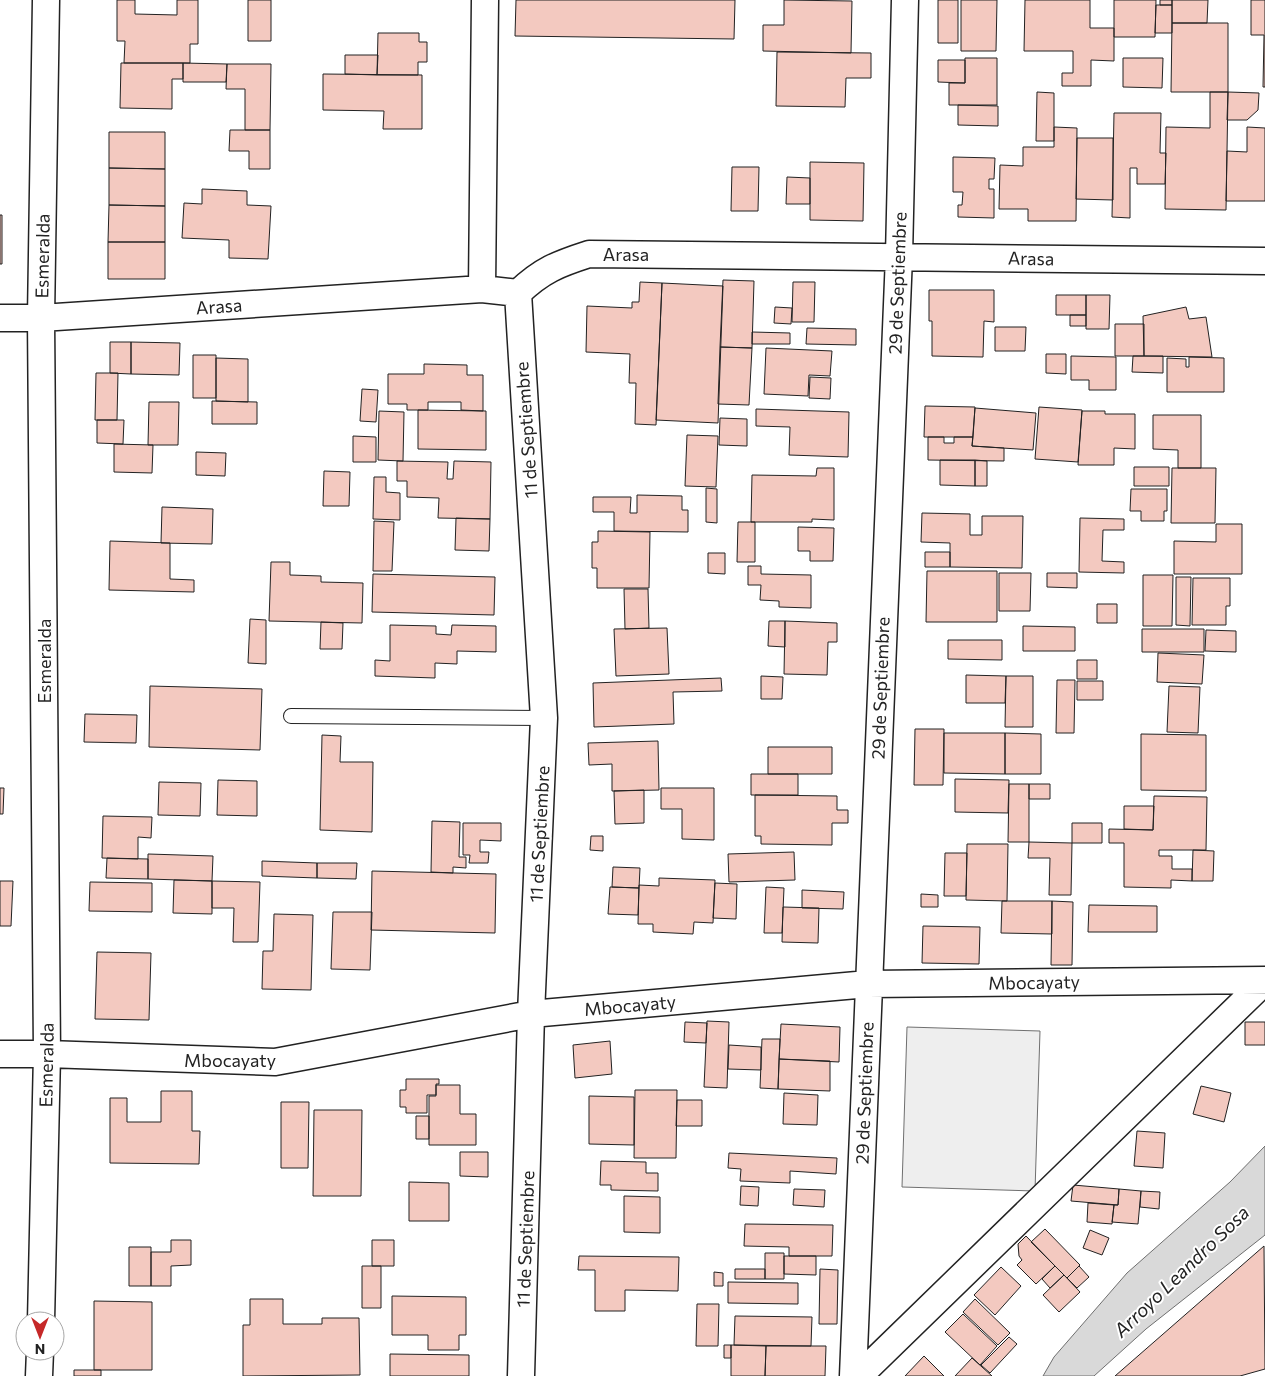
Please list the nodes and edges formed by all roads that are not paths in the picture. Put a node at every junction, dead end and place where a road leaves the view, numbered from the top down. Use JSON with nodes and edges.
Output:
{"nodes":[{"id":1,"x":46,"y":0,"type":"edge"},
{"id":2,"x":485,"y":0,"type":"edge"},
{"id":3,"x":905,"y":0,"type":"edge"},
{"id":4,"x":899,"y":256,"type":"junction"},
{"id":5,"x":1265,"y":261,"type":"edge"},
{"id":6,"x":482,"y":289,"type":"junction"},
{"id":7,"x":518,"y":293,"type":"junction"},
{"id":8,"x":0,"y":318,"type":"edge"},
{"id":9,"x":41,"y":318,"type":"junction"},
{"id":10,"x":291,"y":716,"type":"dead end"},
{"id":11,"x":544,"y":718,"type":"junction"},
{"id":12,"x":1265,"y":980,"type":"edge"},
{"id":13,"x":868,"y":984,"type":"junction"},
{"id":14,"x":531,"y":1014,"type":"junction"},
{"id":15,"x":0,"y":1054,"type":"edge"},
{"id":16,"x":47,"y":1054,"type":"junction"},
{"id":17,"x":41,"y":1311,"type":"edge"},
{"id":18,"x":40,"y":1361,"type":"edge"},
{"id":19,"x":39,"y":1376,"type":"edge"},
{"id":20,"x":521,"y":1376,"type":"edge"},
{"id":21,"x":853,"y":1376,"type":"edge"},
{"id":22,"x":859,"y":1376,"type":"edge"}],
"edges":[{"from":1,"to":9,"type":"street","name":"Esmeralda"},
{"from":2,"to":6,"type":"street"},
{"from":3,"to":4,"type":"street","name":"29 de Septiembre"},
{"from":4,"to":5,"type":"street","name":"Arasa"},
{"from":4,"to":7,"type":"street","name":"Arasa"},
{"from":4,"to":13,"type":"street","name":"29 de Septiembre"},
{"from":6,"to":7,"type":"street","name":"Arasa"},
{"from":6,"to":9,"type":"street","name":"Arasa"},
{"from":7,"to":11,"type":"street","name":"11 de Septiembre"},
{"from":8,"to":9,"type":"street","name":"Arasa"},
{"from":9,"to":16,"type":"street","name":"Esmeralda"},
{"from":10,"to":11,"type":"lane"},
{"from":11,"to":14,"type":"street","name":"11 de Septiembre"},
{"from":12,"to":13,"type":"street","name":"Mbocayaty"},
{"from":12,"to":22,"type":"street"},
{"from":13,"to":14,"type":"street","name":"Mbocayaty"},
{"from":13,"to":21,"type":"street","name":"29 de Septiembre"},
{"from":14,"to":16,"type":"street","name":"Mbocayaty"},
{"from":14,"to":20,"type":"street","name":"11 de Septiembre"},
{"from":15,"to":16,"type":"street","name":"Mbocayaty"},
{"from":16,"to":17,"type":"street","name":"Esmeralda"},
{"from":18,"to":19,"type":"street"}]}
